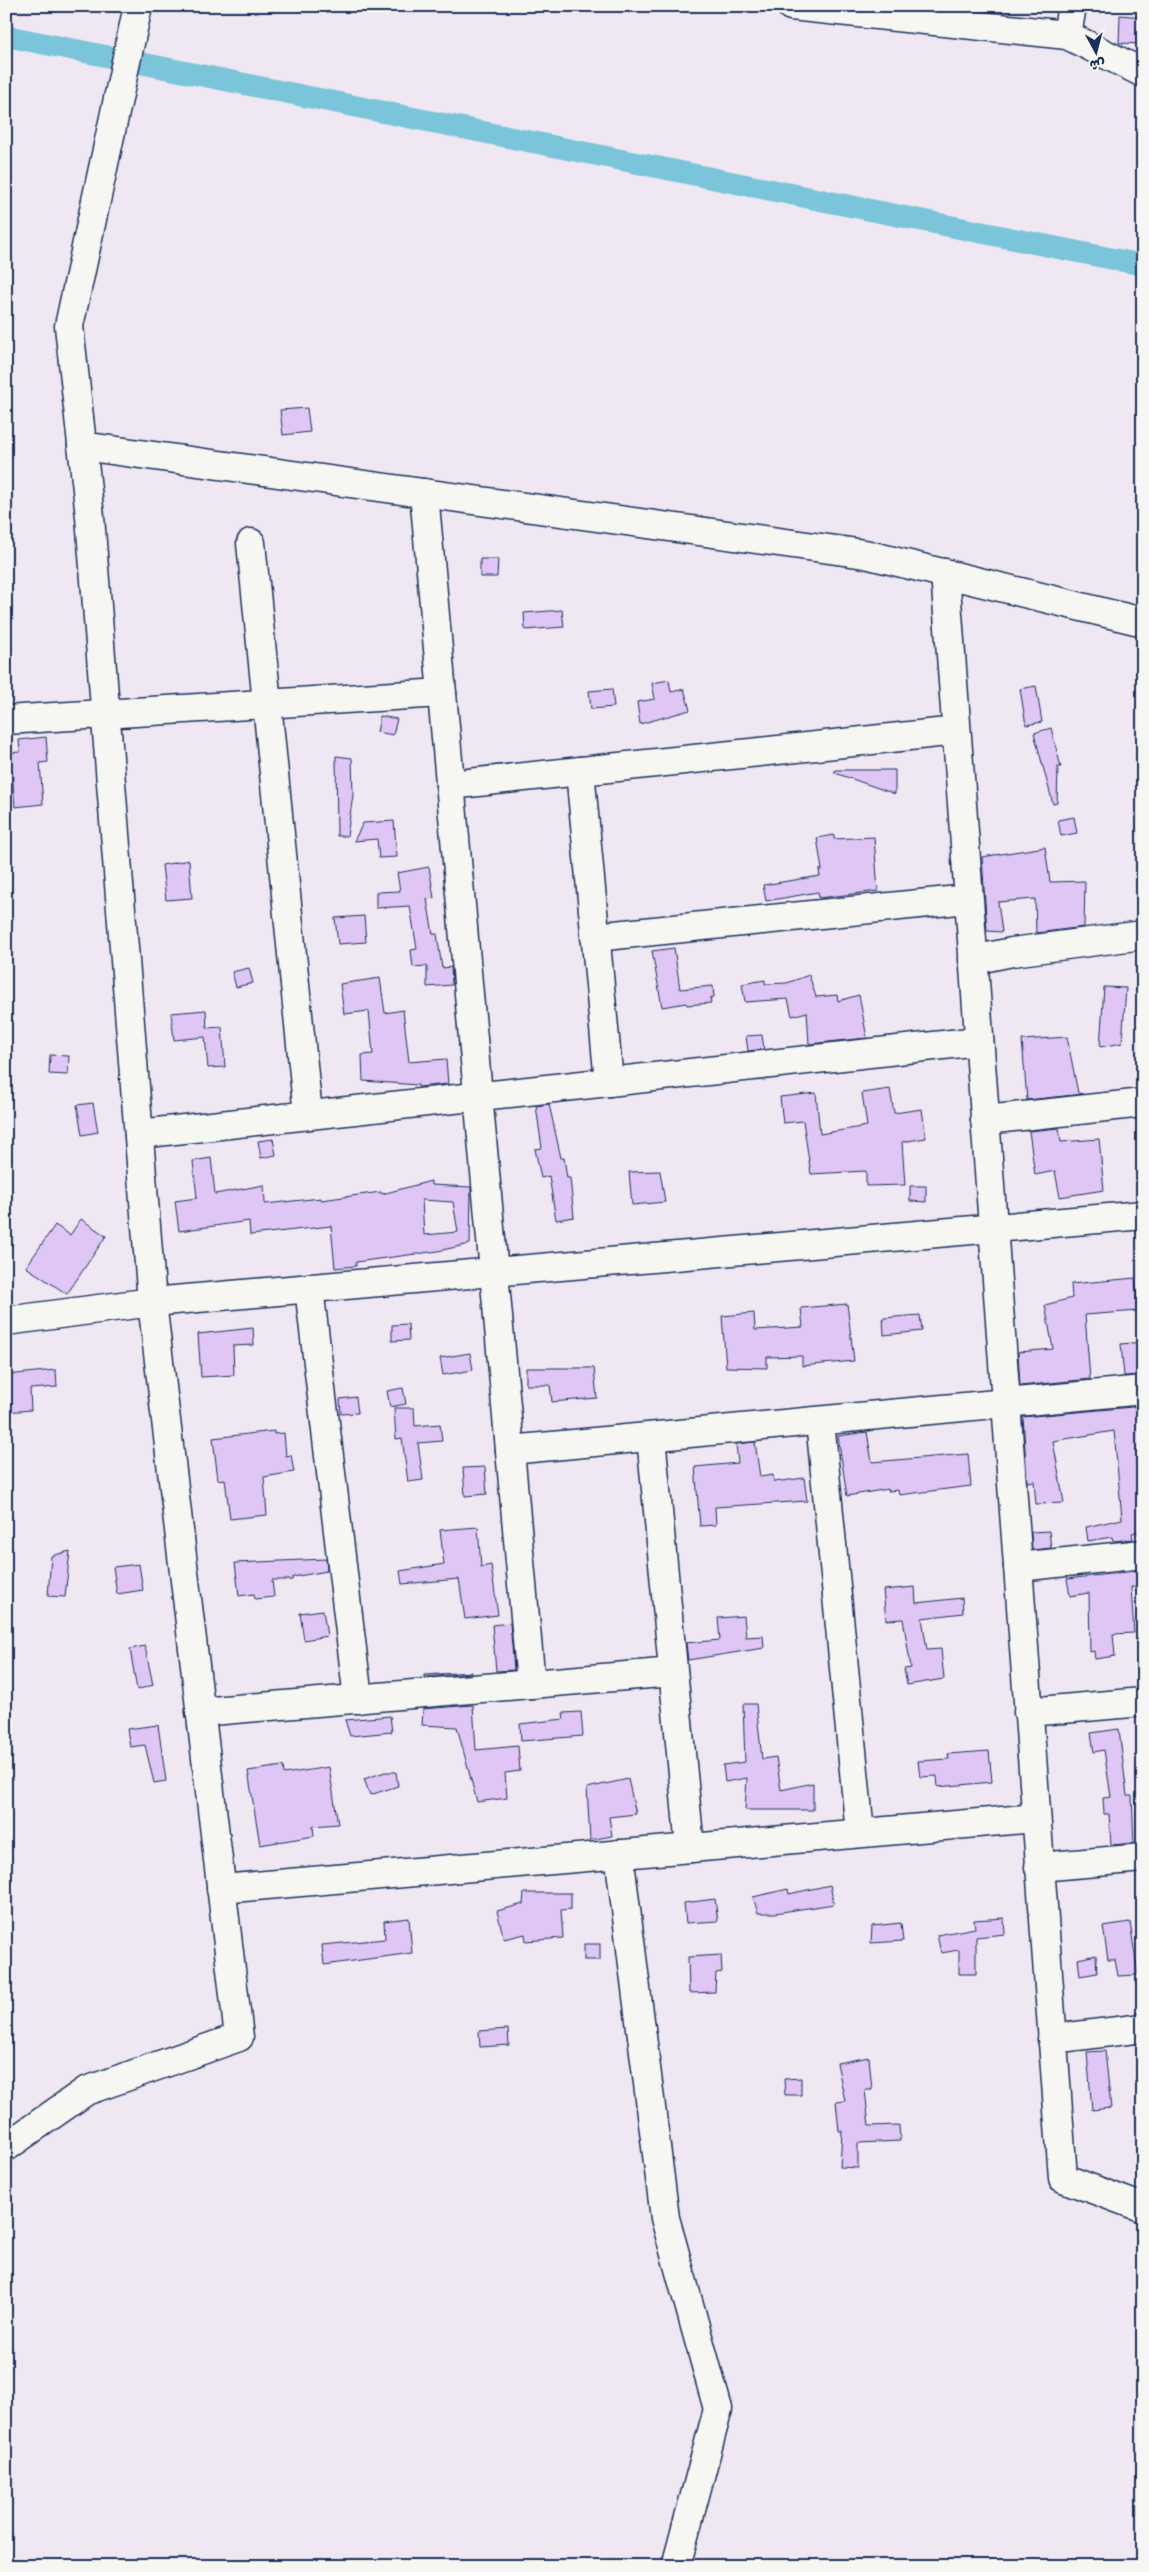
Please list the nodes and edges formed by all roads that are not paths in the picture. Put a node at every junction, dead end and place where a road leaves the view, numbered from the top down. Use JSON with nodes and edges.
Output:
{"nodes":[{"id":1,"x":138,"y":6,"type":"edge"},
{"id":2,"x":1072,"y":6,"type":"edge"},
{"id":3,"x":796,"y":7,"type":"edge"},
{"id":4,"x":1067,"y":36,"type":"junction"},
{"id":5,"x":1143,"y":73,"type":"edge"},
{"id":6,"x":82,"y":446,"type":"junction"},
{"id":7,"x":424,"y":493,"type":"junction"},
{"id":8,"x":251,"y":543,"type":"dead end"},
{"id":9,"x":945,"y":573,"type":"junction"},
{"id":10,"x":1143,"y":622,"type":"edge"},
{"id":11,"x":442,"y":693,"type":"junction"},
{"id":12,"x":267,"y":704,"type":"junction"},
{"id":13,"x":106,"y":714,"type":"junction"},
{"id":14,"x":6,"y":720,"type":"edge"},
{"id":15,"x":956,"y":732,"type":"junction"},
{"id":16,"x":580,"y":771,"type":"junction"},
{"id":17,"x":450,"y":785,"type":"junction"},
{"id":18,"x":968,"y":899,"type":"junction"},
{"id":19,"x":1143,"y":936,"type":"edge"},
{"id":20,"x":595,"y":937,"type":"junction"},
{"id":21,"x":973,"y":960,"type":"junction"},
{"id":22,"x":979,"y":1041,"type":"junction"},
{"id":23,"x":609,"y":1082,"type":"junction"},
{"id":24,"x":478,"y":1096,"type":"junction"},
{"id":25,"x":1143,"y":1103,"type":"edge"},
{"id":26,"x":308,"y":1115,"type":"junction"},
{"id":27,"x":985,"y":1120,"type":"junction"},
{"id":28,"x":139,"y":1134,"type":"junction"},
{"id":29,"x":1143,"y":1215,"type":"edge"},
{"id":30,"x":993,"y":1228,"type":"junction"},
{"id":31,"x":494,"y":1272,"type":"junction"},
{"id":32,"x":309,"y":1288,"type":"junction"},
{"id":33,"x":152,"y":1302,"type":"junction"},
{"id":34,"x":6,"y":1321,"type":"edge"},
{"id":35,"x":1143,"y":1390,"type":"edge"},
{"id":36,"x":1006,"y":1403,"type":"junction"},
{"id":37,"x":820,"y":1421,"type":"junction"},
{"id":38,"x":650,"y":1437,"type":"junction"},
{"id":39,"x":510,"y":1450,"type":"junction"},
{"id":40,"x":1143,"y":1554,"type":"edge"},
{"id":41,"x":1018,"y":1567,"type":"junction"},
{"id":42,"x":673,"y":1672,"type":"junction"},
{"id":43,"x":531,"y":1684,"type":"junction"},
{"id":44,"x":358,"y":1698,"type":"junction"},
{"id":45,"x":1143,"y":1702,"type":"edge"},
{"id":46,"x":200,"y":1712,"type":"junction"},
{"id":47,"x":1028,"y":1712,"type":"junction"},
{"id":48,"x":1036,"y":1818,"type":"junction"},
{"id":49,"x":860,"y":1833,"type":"junction"},
{"id":50,"x":690,"y":1848,"type":"junction"},
{"id":51,"x":619,"y":1854,"type":"junction"},
{"id":52,"x":1143,"y":1858,"type":"edge"},
{"id":53,"x":1040,"y":1867,"type":"junction"},
{"id":54,"x":221,"y":1889,"type":"junction"},
{"id":55,"x":1143,"y":2028,"type":"edge"},
{"id":56,"x":1052,"y":2039,"type":"junction"},
{"id":57,"x":6,"y":2147,"type":"edge"},
{"id":58,"x":1136,"y":2202,"type":"edge"},
{"id":59,"x":676,"y":2566,"type":"edge"}],
"edges":[{"from":1,"to":6,"type":"street"},
{"from":2,"to":4,"type":"street"},
{"from":3,"to":4,"type":"street"},
{"from":4,"to":5,"type":"street"},
{"from":6,"to":7,"type":"street"},
{"from":6,"to":13,"type":"street"},
{"from":7,"to":9,"type":"street"},
{"from":7,"to":11,"type":"street"},
{"from":8,"to":12,"type":"street"},
{"from":9,"to":10,"type":"street"},
{"from":9,"to":15,"type":"street"},
{"from":11,"to":12,"type":"street"},
{"from":11,"to":17,"type":"street"},
{"from":12,"to":13,"type":"street"},
{"from":12,"to":26,"type":"street"},
{"from":13,"to":14,"type":"street"},
{"from":13,"to":28,"type":"street"},
{"from":15,"to":16,"type":"street"},
{"from":15,"to":18,"type":"street"},
{"from":16,"to":17,"type":"street"},
{"from":16,"to":20,"type":"street"},
{"from":17,"to":24,"type":"street"},
{"from":18,"to":20,"type":"street"},
{"from":18,"to":21,"type":"street"},
{"from":19,"to":21,"type":"street"},
{"from":20,"to":23,"type":"street"},
{"from":21,"to":22,"type":"street"},
{"from":22,"to":23,"type":"street"},
{"from":22,"to":27,"type":"street"},
{"from":23,"to":24,"type":"street"},
{"from":24,"to":26,"type":"street"},
{"from":24,"to":31,"type":"street"},
{"from":25,"to":27,"type":"street"},
{"from":26,"to":28,"type":"street"},
{"from":27,"to":30,"type":"street"},
{"from":28,"to":33,"type":"street"},
{"from":29,"to":30,"type":"street"},
{"from":30,"to":31,"type":"street"},
{"from":30,"to":36,"type":"street"},
{"from":31,"to":32,"type":"street"},
{"from":31,"to":39,"type":"street"},
{"from":32,"to":33,"type":"street"},
{"from":32,"to":44,"type":"street"},
{"from":33,"to":34,"type":"street"},
{"from":33,"to":46,"type":"street"},
{"from":35,"to":36,"type":"street"},
{"from":36,"to":37,"type":"street"},
{"from":36,"to":41,"type":"street"},
{"from":37,"to":38,"type":"street"},
{"from":37,"to":49,"type":"street"},
{"from":38,"to":39,"type":"street"},
{"from":38,"to":42,"type":"street"},
{"from":39,"to":43,"type":"street"},
{"from":40,"to":41,"type":"street"},
{"from":41,"to":47,"type":"street"},
{"from":42,"to":43,"type":"street"},
{"from":42,"to":50,"type":"street"},
{"from":43,"to":44,"type":"street"},
{"from":44,"to":46,"type":"street"},
{"from":45,"to":47,"type":"street"},
{"from":46,"to":54,"type":"street"},
{"from":47,"to":48,"type":"street"},
{"from":48,"to":49,"type":"street"},
{"from":48,"to":53,"type":"street"},
{"from":49,"to":50,"type":"street"},
{"from":50,"to":51,"type":"street"},
{"from":51,"to":54,"type":"street"},
{"from":51,"to":59,"type":"street"},
{"from":52,"to":53,"type":"street"},
{"from":53,"to":56,"type":"street"},
{"from":54,"to":57,"type":"street"},
{"from":55,"to":56,"type":"street"},
{"from":56,"to":58,"type":"street"}]}
